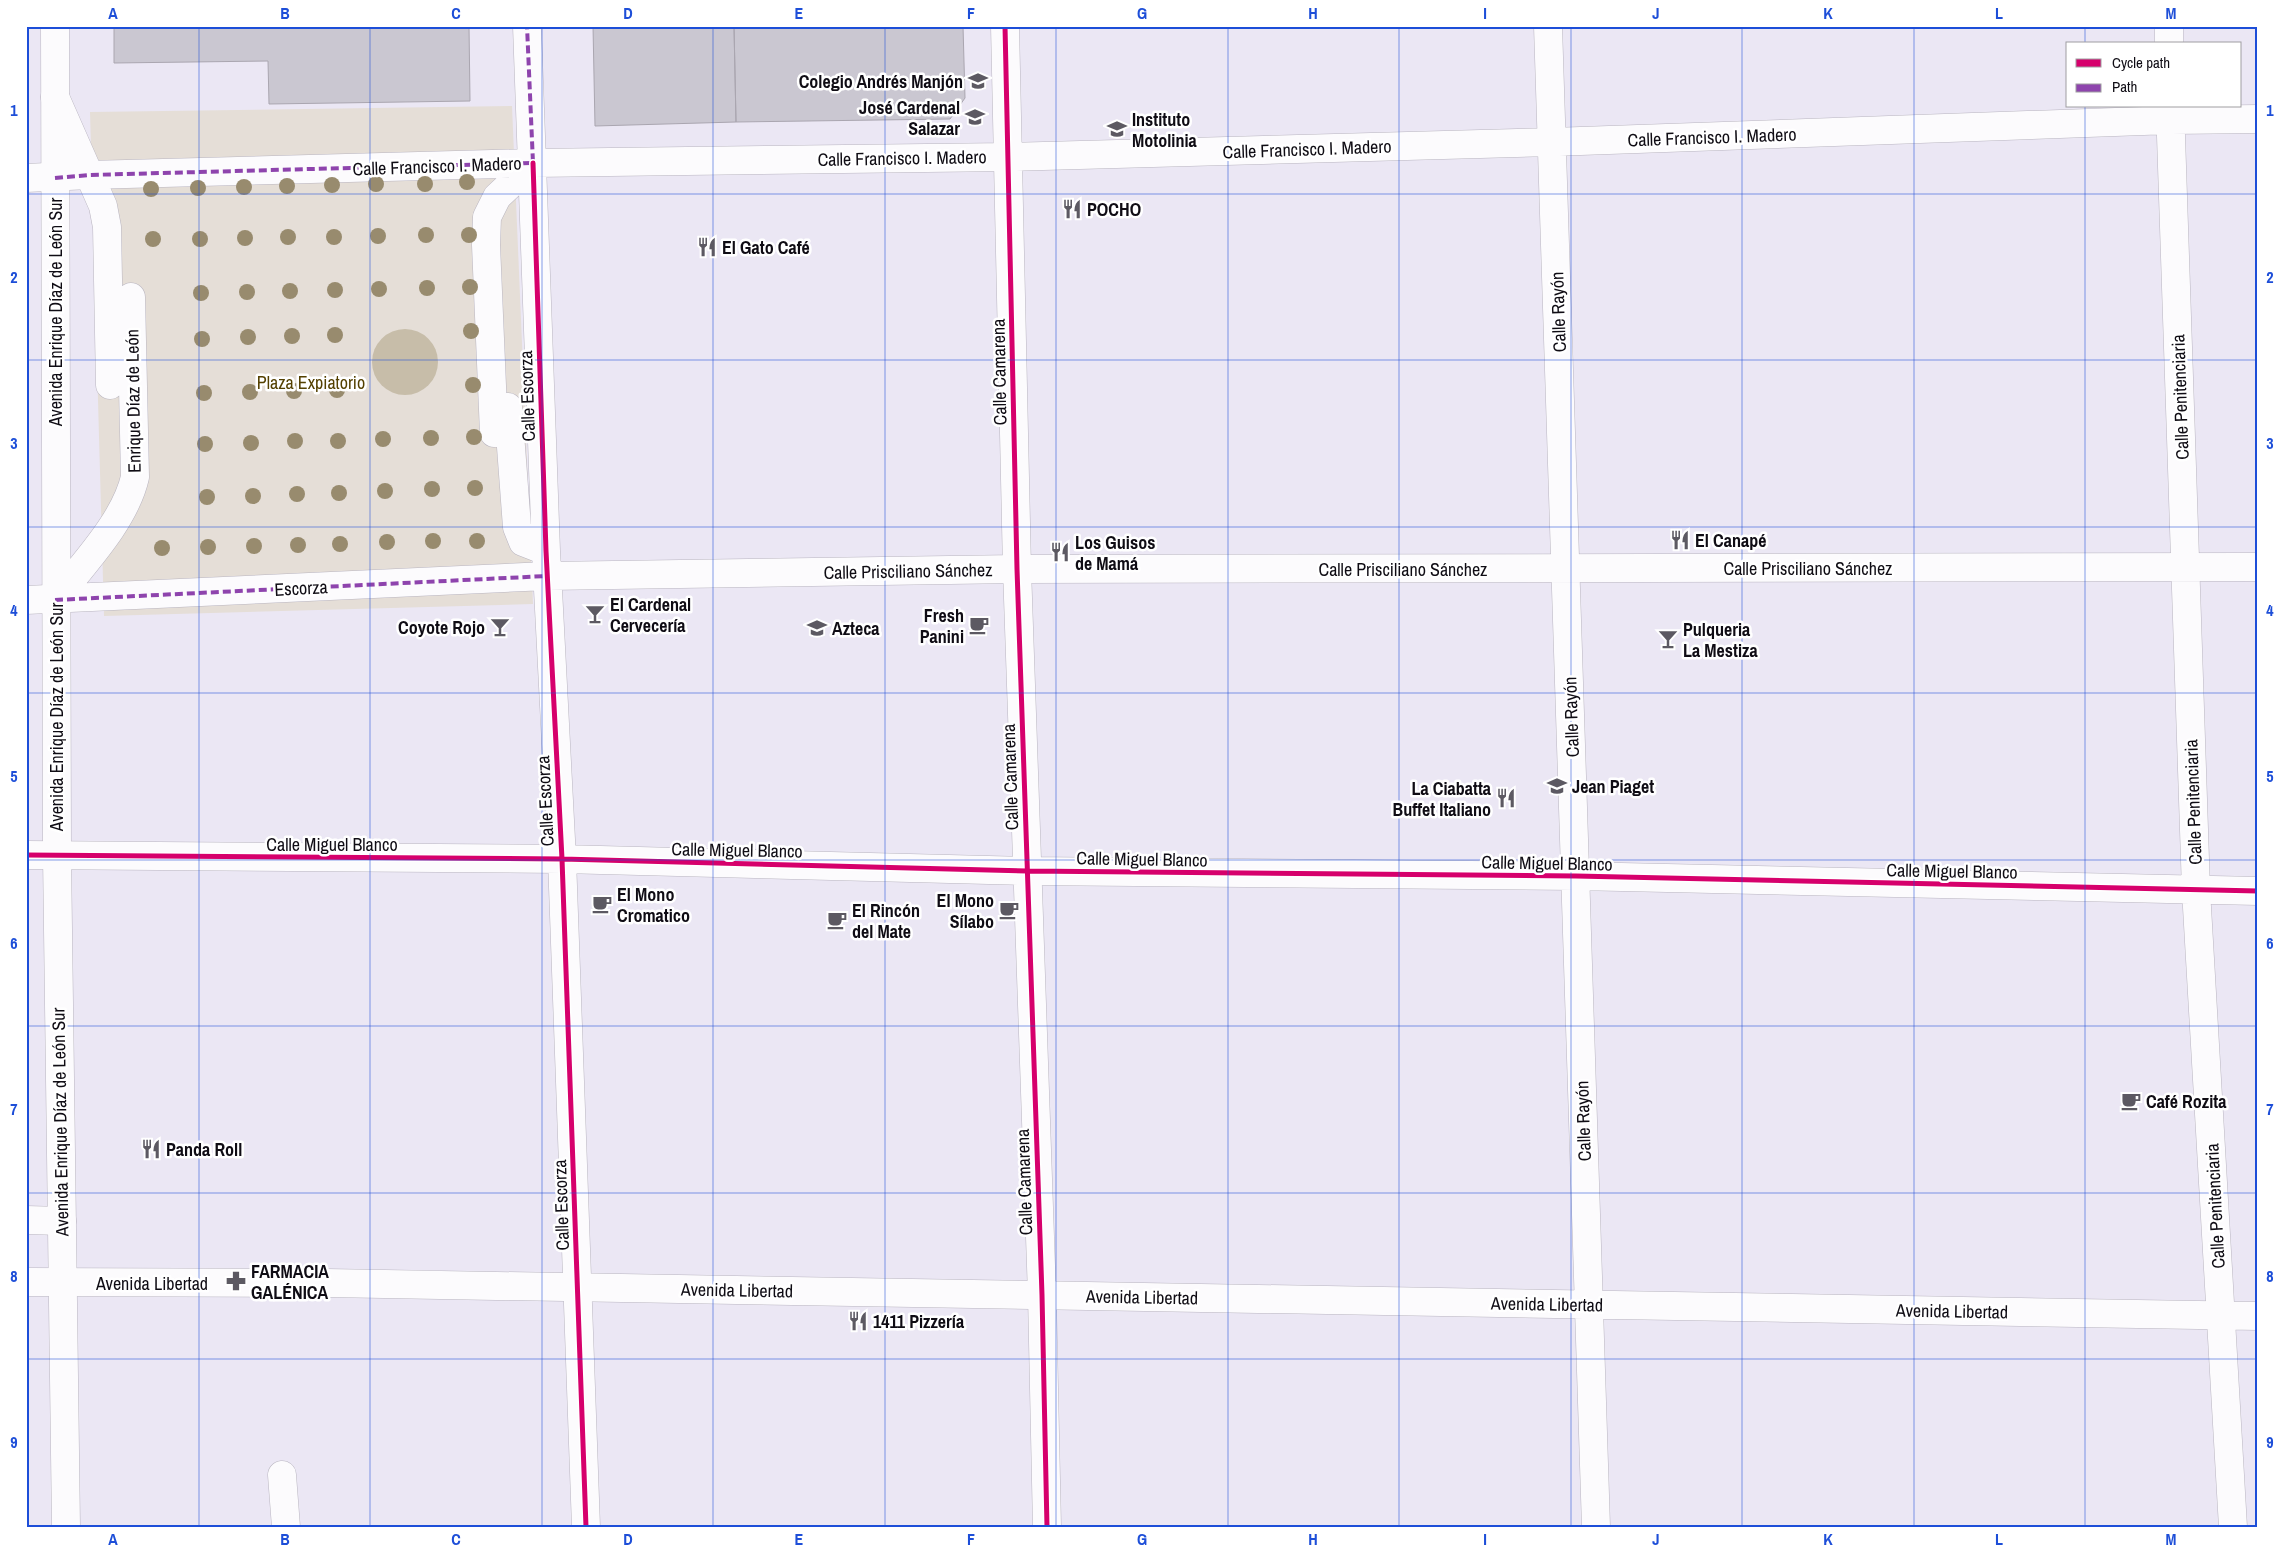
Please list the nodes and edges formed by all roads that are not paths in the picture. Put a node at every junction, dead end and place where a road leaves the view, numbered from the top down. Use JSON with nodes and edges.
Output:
{"nodes":[{"id":1,"x":55,"y":26,"type":"edge"},
{"id":2,"x":527,"y":26,"type":"edge"},
{"id":3,"x":1005,"y":26,"type":"edge"},
{"id":4,"x":1548,"y":26,"type":"edge"},
{"id":5,"x":2169,"y":26,"type":"edge"},
{"id":6,"x":2169,"y":42,"type":"edge"},
{"id":7,"x":55,"y":98,"type":"junction"},
{"id":8,"x":2170,"y":113,"type":"edge"},
{"id":9,"x":2258,"y":119,"type":"edge"},
{"id":10,"x":1552,"y":142,"type":"junction"},
{"id":11,"x":1008,"y":157,"type":"junction"},
{"id":12,"x":533,"y":163,"type":"junction"},
{"id":13,"x":89,"y":175,"type":"junction"},
{"id":14,"x":26,"y":178,"type":"edge"},
{"id":15,"x":55,"y":178,"type":"junction"},
{"id":16,"x":131,"y":297,"type":"dead end"},
{"id":17,"x":506,"y":363,"type":"dead end"},
{"id":18,"x":110,"y":384,"type":"dead end"},
{"id":19,"x":494,"y":433,"type":"dead end"},
{"id":20,"x":546,"y":564,"type":"junction"},
{"id":21,"x":2185,"y":567,"type":"junction"},
{"id":22,"x":2258,"y":567,"type":"edge"},
{"id":23,"x":1017,"y":569,"type":"junction"},
{"id":24,"x":1567,"y":569,"type":"junction"},
{"id":25,"x":26,"y":600,"type":"edge"},
{"id":26,"x":55,"y":600,"type":"junction"},
{"id":27,"x":26,"y":855,"type":"edge"},
{"id":28,"x":57,"y":855,"type":"junction"},
{"id":29,"x":562,"y":860,"type":"junction"},
{"id":30,"x":1027,"y":871,"type":"junction"},
{"id":31,"x":1576,"y":876,"type":"junction"},
{"id":32,"x":2196,"y":890,"type":"junction"},
{"id":33,"x":2258,"y":891,"type":"edge"},
{"id":34,"x":26,"y":1220,"type":"edge"},
{"id":35,"x":62,"y":1221,"type":"junction"},
{"id":36,"x":26,"y":1282,"type":"edge"},
{"id":37,"x":63,"y":1282,"type":"junction"},
{"id":38,"x":577,"y":1287,"type":"junction"},
{"id":39,"x":1042,"y":1295,"type":"junction"},
{"id":40,"x":1588,"y":1305,"type":"junction"},
{"id":41,"x":2221,"y":1316,"type":"junction"},
{"id":42,"x":2258,"y":1316,"type":"edge"},
{"id":43,"x":282,"y":1475,"type":"dead end"},
{"id":44,"x":66,"y":1527,"type":"edge"},
{"id":45,"x":286,"y":1527,"type":"edge"},
{"id":46,"x":586,"y":1527,"type":"edge"},
{"id":47,"x":1047,"y":1527,"type":"edge"},
{"id":48,"x":1596,"y":1527,"type":"edge"},
{"id":49,"x":2233,"y":1527,"type":"edge"}],
"edges":[{"from":1,"to":7,"type":"street","name":"Avenida Enrique Díaz de León Sur"},
{"from":2,"to":12,"type":"street","name":"Calle Escorza"},
{"from":3,"to":11,"type":"street","name":"Calle Camarena"},
{"from":4,"to":10,"type":"street","name":"Calle Rayón"},
{"from":5,"to":6,"type":"street"},
{"from":7,"to":13,"type":"street","name":"Enrique Díaz de León"},
{"from":7,"to":15,"type":"street","name":"Avenida Enrique Díaz de León Sur"},
{"from":8,"to":9,"type":"street","name":"Calle Francisco I. Madero"},
{"from":8,"to":10,"type":"street","name":"Calle Francisco I. Madero"},
{"from":8,"to":21,"type":"street","name":"Calle Penitenciaria"},
{"from":10,"to":11,"type":"street","name":"Calle Francisco I. Madero"},
{"from":10,"to":24,"type":"street","name":"Calle Rayón"},
{"from":11,"to":12,"type":"street","name":"Calle Francisco I. Madero"},
{"from":11,"to":23,"type":"street","name":"Calle Camarena"},
{"from":12,"to":13,"type":"street","name":"Calle Francisco I. Madero"},
{"from":12,"to":19,"type":"street"},
{"from":12,"to":20,"type":"street","name":"Calle Escorza"},
{"from":13,"to":15,"type":"street","name":"Calle Francisco I. Madero"},
{"from":13,"to":18,"type":"street","name":"Enrique Díaz de León"},
{"from":14,"to":15,"type":"street","name":"Calle Francisco I. Madero"},
{"from":15,"to":26,"type":"street","name":"Avenida Enrique Díaz de León Sur"},
{"from":16,"to":26,"type":"street","name":"Enrique Díaz de León"},
{"from":17,"to":20,"type":"street"},
{"from":20,"to":23,"type":"street","name":"Calle Prisciliano Sánchez"},
{"from":20,"to":26,"type":"street","name":"Escorza"},
{"from":20,"to":29,"type":"street","name":"Calle Escorza"},
{"from":21,"to":22,"type":"street","name":"Calle Prisciliano Sánchez"},
{"from":21,"to":24,"type":"street","name":"Calle Prisciliano Sánchez"},
{"from":21,"to":32,"type":"street","name":"Calle Penitenciaria"},
{"from":23,"to":24,"type":"street","name":"Calle Prisciliano Sánchez"},
{"from":23,"to":30,"type":"street","name":"Calle Camarena"},
{"from":24,"to":31,"type":"street","name":"Calle Rayón"},
{"from":25,"to":26,"type":"street"},
{"from":26,"to":28,"type":"street","name":"Avenida Enrique Díaz de León Sur"},
{"from":27,"to":28,"type":"street","name":"Calle Miguel Blanco"},
{"from":28,"to":29,"type":"street","name":"Calle Miguel Blanco"},
{"from":28,"to":35,"type":"street","name":"Avenida Enrique Díaz de León Sur"},
{"from":29,"to":30,"type":"street","name":"Calle Miguel Blanco"},
{"from":29,"to":38,"type":"street","name":"Calle Escorza"},
{"from":30,"to":31,"type":"street","name":"Calle Miguel Blanco"},
{"from":30,"to":39,"type":"street","name":"Calle Camarena"},
{"from":31,"to":32,"type":"street","name":"Calle Miguel Blanco"},
{"from":31,"to":40,"type":"street","name":"Calle Rayón"},
{"from":32,"to":33,"type":"street","name":"Calle Miguel Blanco"},
{"from":32,"to":41,"type":"street","name":"Calle Penitenciaria"},
{"from":34,"to":35,"type":"street"},
{"from":35,"to":37,"type":"street","name":"Avenida Enrique Díaz de León Sur"},
{"from":36,"to":37,"type":"street","name":"Avenida Libertad"},
{"from":37,"to":38,"type":"street","name":"Avenida Libertad"},
{"from":37,"to":44,"type":"street","name":"Avenida Enrique Díaz de León Sur"},
{"from":38,"to":39,"type":"street","name":"Avenida Libertad"},
{"from":38,"to":46,"type":"street","name":"Calle Escorza"},
{"from":39,"to":40,"type":"street","name":"Avenida Libertad"},
{"from":39,"to":47,"type":"street","name":"Calle Camarena"},
{"from":40,"to":41,"type":"street","name":"Avenida Libertad"},
{"from":40,"to":48,"type":"street","name":"Calle Rayón"},
{"from":41,"to":42,"type":"street","name":"Avenida Libertad"},
{"from":41,"to":49,"type":"street","name":"Calle Penitenciaria"},
{"from":43,"to":45,"type":"street"}]}
